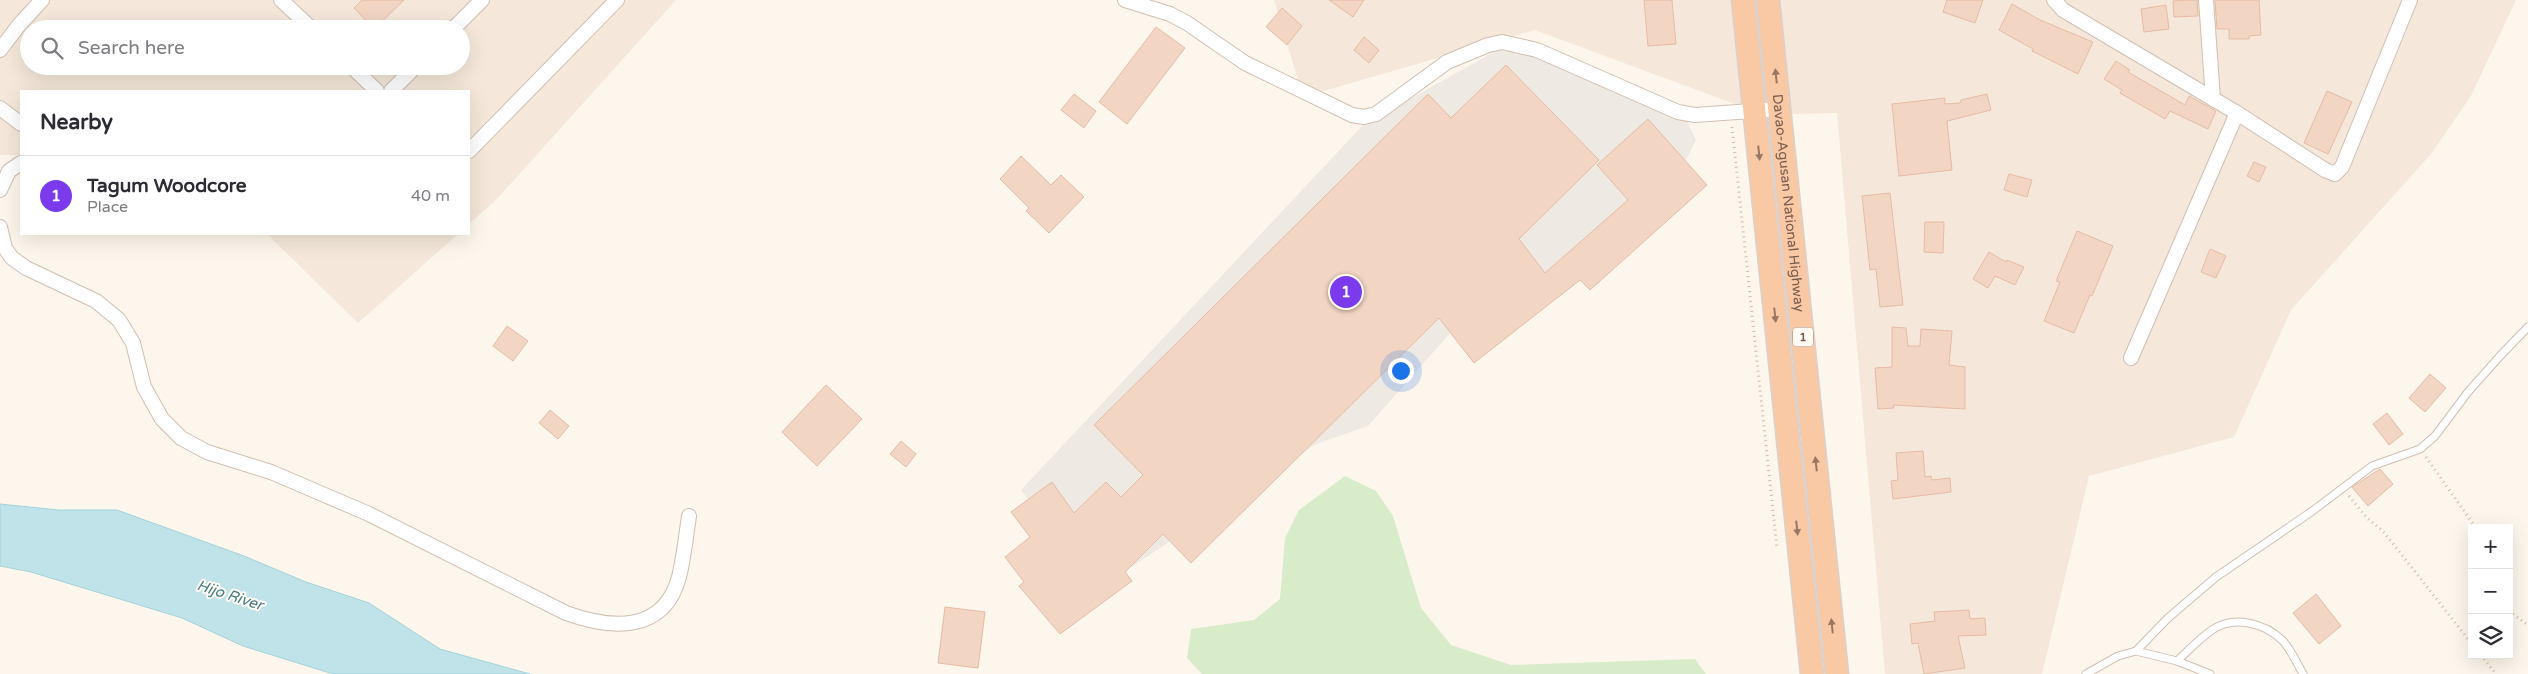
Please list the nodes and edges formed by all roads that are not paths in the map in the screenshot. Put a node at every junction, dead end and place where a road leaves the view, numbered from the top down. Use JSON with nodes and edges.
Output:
{"nodes":[{"id":1,"x":42,"y":0,"type":"edge"},
{"id":2,"x":281,"y":0,"type":"edge"},
{"id":3,"x":482,"y":0,"type":"edge"},
{"id":4,"x":617,"y":0,"type":"edge"},
{"id":5,"x":1125,"y":0,"type":"edge"},
{"id":6,"x":1743,"y":0,"type":"edge"},
{"id":7,"x":1768,"y":0,"type":"edge"},
{"id":8,"x":2054,"y":0,"type":"edge"},
{"id":9,"x":2206,"y":0,"type":"edge"},
{"id":10,"x":2410,"y":0,"type":"edge"},
{"id":11,"x":23,"y":20,"type":"edge"},
{"id":12,"x":302,"y":20,"type":"edge"},
{"id":13,"x":462,"y":20,"type":"edge"},
{"id":14,"x":20,"y":23,"type":"edge"},
{"id":15,"x":0,"y":50,"type":"edge"},
{"id":16,"x":360,"y":75,"type":"edge"},
{"id":17,"x":407,"y":75,"type":"edge"},
{"id":18,"x":376,"y":90,"type":"edge"},
{"id":19,"x":392,"y":90,"type":"edge"},
{"id":20,"x":2214,"y":100,"type":"junction"},
{"id":21,"x":0,"y":108,"type":"edge"},
{"id":22,"x":1780,"y":109,"type":"junction"},
{"id":23,"x":1755,"y":112,"type":"junction"},
{"id":24,"x":2237,"y":113,"type":"junction"},
{"id":25,"x":20,"y":123,"type":"edge"},
{"id":26,"x":470,"y":150,"type":"edge"},
{"id":27,"x":20,"y":164,"type":"edge"},
{"id":28,"x":0,"y":190,"type":"edge"},
{"id":29,"x":0,"y":227,"type":"edge"},
{"id":30,"x":2528,"y":327,"type":"edge"},
{"id":31,"x":2132,"y":358,"type":"dead end"},
{"id":32,"x":689,"y":516,"type":"dead end"},
{"id":33,"x":2136,"y":651,"type":"junction"},
{"id":34,"x":2177,"y":661,"type":"junction"},
{"id":35,"x":1812,"y":674,"type":"edge"},
{"id":36,"x":1837,"y":674,"type":"edge"},
{"id":37,"x":2086,"y":674,"type":"edge"},
{"id":38,"x":2210,"y":674,"type":"edge"},
{"id":39,"x":2303,"y":674,"type":"edge"}],
"edges":[{"from":1,"to":11,"type":"street"},
{"from":2,"to":12,"type":"street"},
{"from":3,"to":13,"type":"street"},
{"from":4,"to":26,"type":"street"},
{"from":5,"to":23,"type":"street"},
{"from":6,"to":23,"type":"highway","name":"Davao-Agusan National Highway","number":"1"},
{"from":22,"to":7,"type":"highway","name":"Davao-Agusan National Highway","number":"1","one_way":true},
{"from":8,"to":20,"type":"street"},
{"from":9,"to":20,"type":"street"},
{"from":10,"to":24,"type":"street"},
{"from":14,"to":15,"type":"street"},
{"from":16,"to":18,"type":"street"},
{"from":17,"to":19,"type":"street"},
{"from":20,"to":24,"type":"street"},
{"from":21,"to":25,"type":"street"},
{"from":22,"to":23,"type":"street"},
{"from":36,"to":22,"type":"highway","name":"Davao-Agusan National Highway","number":"1","one_way":true},
{"from":23,"to":35,"type":"highway","name":"Davao-Agusan National Highway","number":"1","one_way":true},
{"from":24,"to":31,"type":"street"},
{"from":27,"to":28,"type":"street"},
{"from":29,"to":32,"type":"street"},
{"from":30,"to":33,"type":"lane"},
{"from":33,"to":34,"type":"lane"},
{"from":33,"to":37,"type":"lane"},
{"from":34,"to":38,"type":"lane"},
{"from":34,"to":39,"type":"lane"}]}
